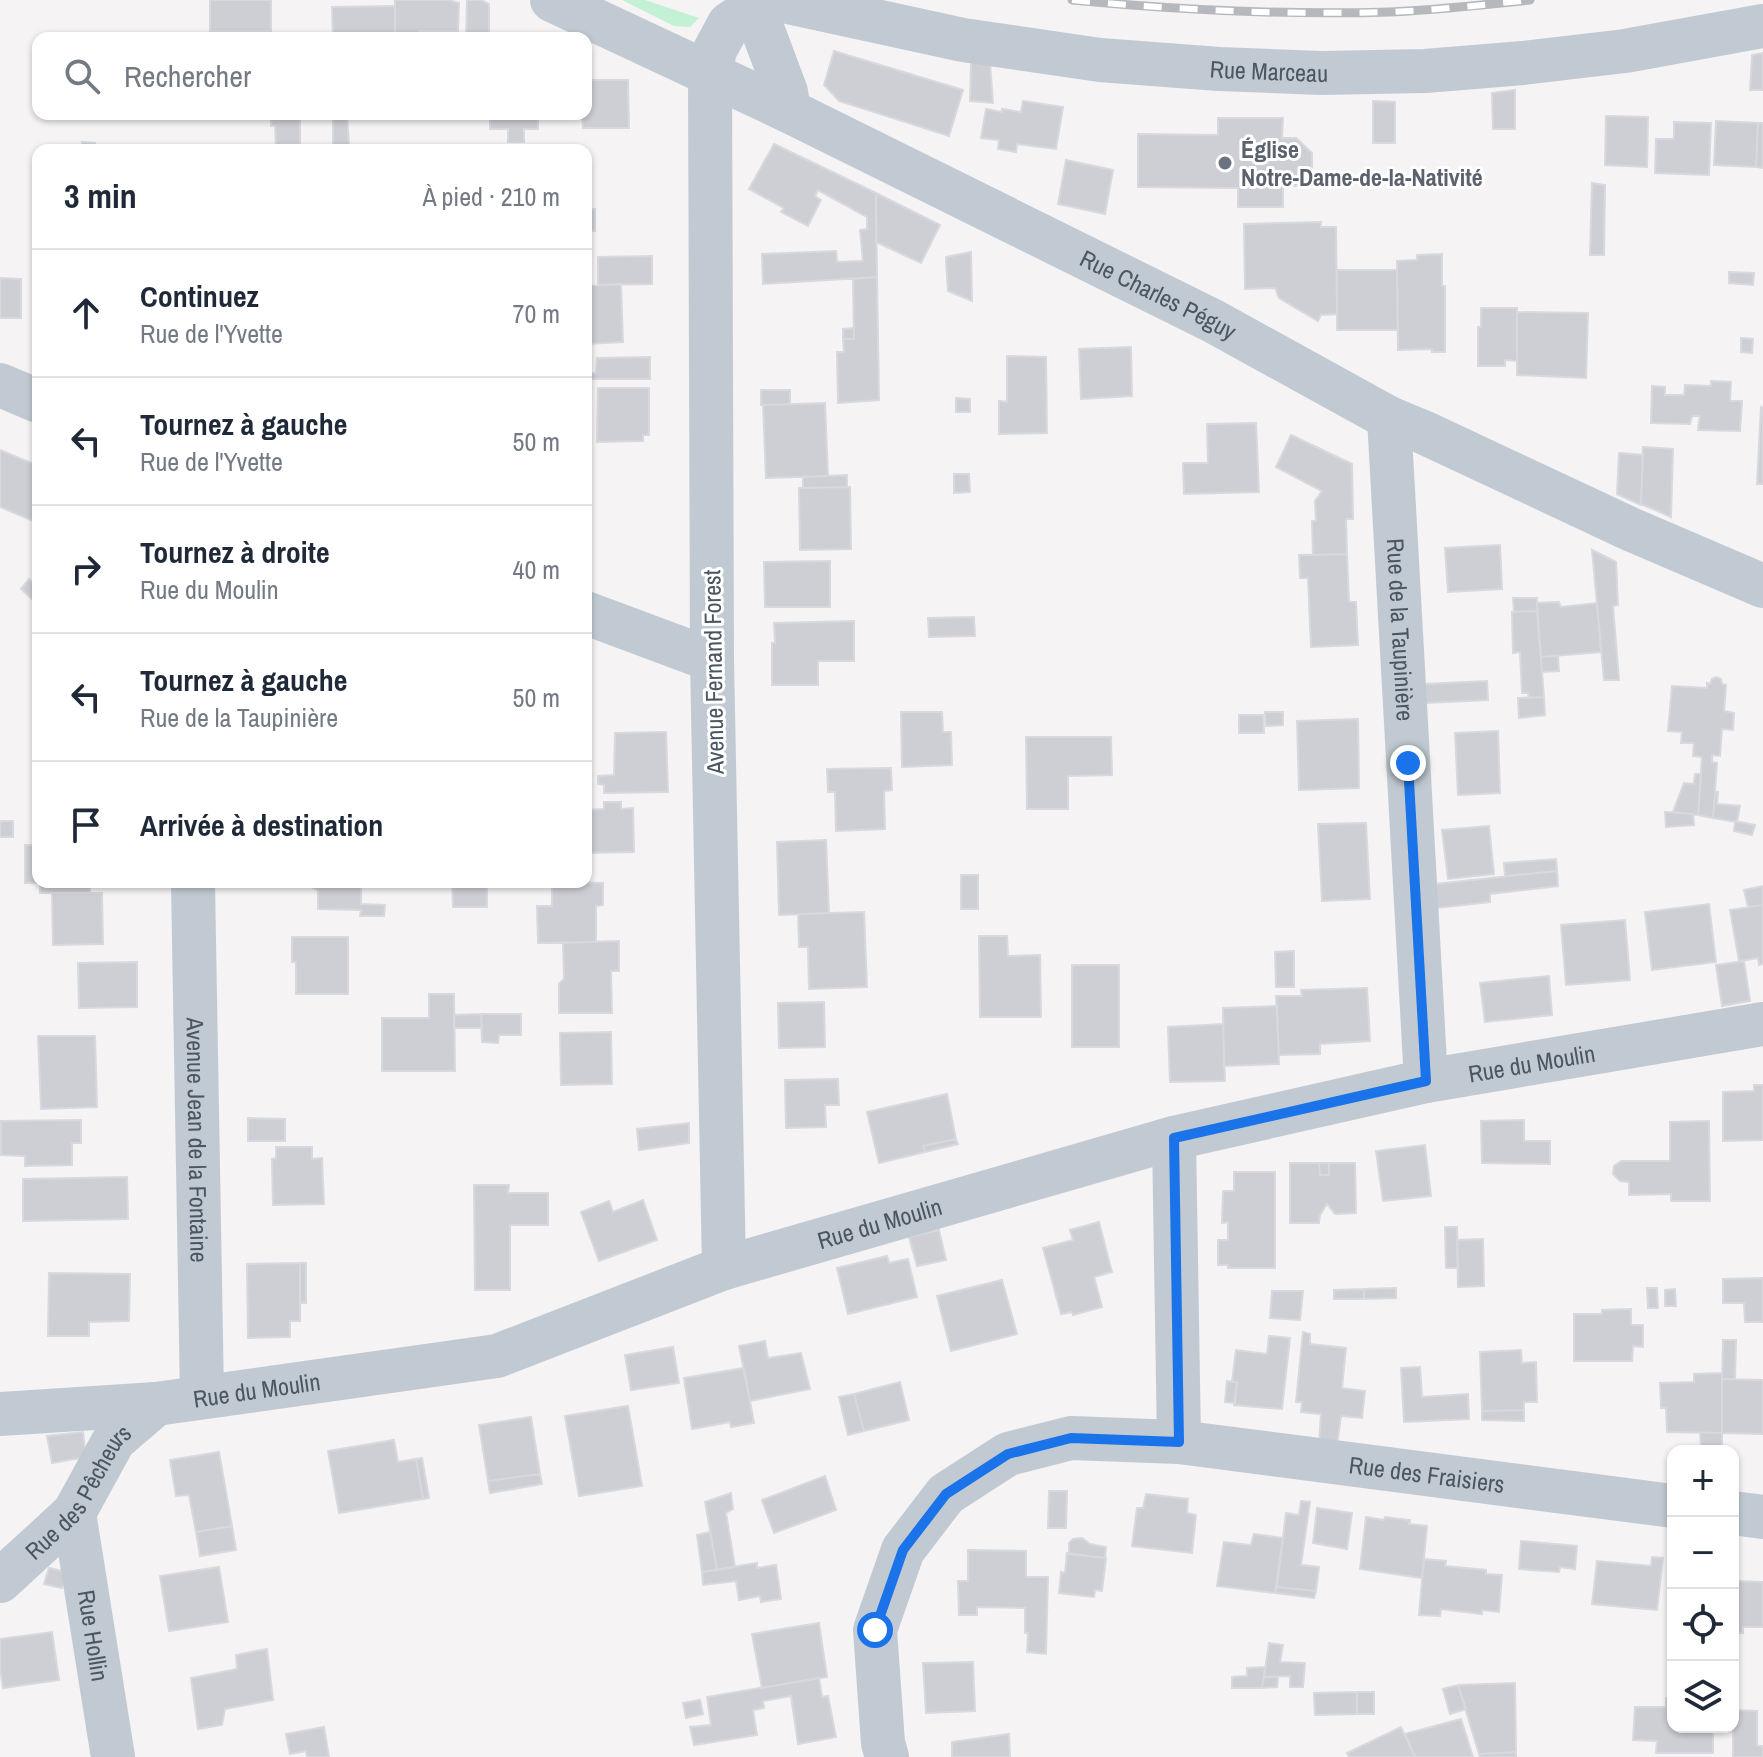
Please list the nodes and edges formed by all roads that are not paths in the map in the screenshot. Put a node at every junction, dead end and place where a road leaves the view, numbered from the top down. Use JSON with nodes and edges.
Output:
{"nodes":[{"id":1,"x":552,"y":0,"type":"edge"},
{"id":2,"x":779,"y":0,"type":"edge"},
{"id":3,"x":1763,"y":26,"type":"edge"},
{"id":4,"x":710,"y":75,"type":"junction"},
{"id":5,"x":789,"y":111,"type":"junction"},
{"id":6,"x":0,"y":385,"type":"edge"},
{"id":7,"x":32,"y":398,"type":"edge"},
{"id":8,"x":1389,"y":418,"type":"junction"},
{"id":9,"x":1763,"y":586,"type":"edge"},
{"id":10,"x":592,"y":615,"type":"edge"},
{"id":11,"x":712,"y":660,"type":"junction"},
{"id":12,"x":193,"y":888,"type":"edge"},
{"id":13,"x":1763,"y":1024,"type":"edge"},
{"id":14,"x":1426,"y":1081,"type":"junction"},
{"id":15,"x":1174,"y":1138,"type":"junction"},
{"id":16,"x":724,"y":1268,"type":"junction"},
{"id":17,"x":202,"y":1396,"type":"junction"},
{"id":18,"x":156,"y":1404,"type":"junction"},
{"id":19,"x":0,"y":1414,"type":"edge"},
{"id":20,"x":1179,"y":1442,"type":"junction"},
{"id":21,"x":1667,"y":1505,"type":"edge"},
{"id":22,"x":74,"y":1513,"type":"junction"},
{"id":23,"x":1739,"y":1514,"type":"edge"},
{"id":24,"x":1763,"y":1517,"type":"edge"},
{"id":25,"x":0,"y":1581,"type":"edge"},
{"id":26,"x":113,"y":1757,"type":"edge"},
{"id":27,"x":887,"y":1757,"type":"edge"}],
"edges":[{"from":1,"to":4,"type":"street","name":"Rue Charles Péguy"},
{"from":2,"to":3,"type":"street","name":"Rue Marceau"},
{"from":4,"to":5,"type":"street","name":"Rue Charles Péguy"},
{"from":4,"to":5,"type":"street","name":"Avenue Fernand Forest"},
{"from":4,"to":11,"type":"street","name":"Avenue Fernand Forest"},
{"from":5,"to":8,"type":"street","name":"Rue Charles Péguy"},
{"from":6,"to":7,"type":"street"},
{"from":8,"to":9,"type":"street","name":"Rue Charles Péguy"},
{"from":8,"to":14,"type":"street","name":"Rue de la Taupinière"},
{"from":10,"to":11,"type":"street"},
{"from":11,"to":16,"type":"street","name":"Avenue Fernand Forest"},
{"from":12,"to":17,"type":"street","name":"Avenue Jean de la Fontaine"},
{"from":13,"to":14,"type":"street","name":"Rue du Moulin"},
{"from":14,"to":15,"type":"street","name":"Rue du Moulin"},
{"from":15,"to":16,"type":"street","name":"Rue du Moulin"},
{"from":15,"to":20,"type":"street"},
{"from":16,"to":17,"type":"street","name":"Rue du Moulin"},
{"from":17,"to":18,"type":"street","name":"Rue du Moulin"},
{"from":18,"to":19,"type":"street","name":"Rue du Moulin"},
{"from":18,"to":22,"type":"street","name":"Rue des Pêcheurs"},
{"from":20,"to":21,"type":"street","name":"Rue des Fraisiers"},
{"from":20,"to":27,"type":"street","name":"Rue des Fraisiers"},
{"from":22,"to":25,"type":"street","name":"Rue des Pêcheurs"},
{"from":22,"to":26,"type":"street","name":"Rue Hollin"},
{"from":23,"to":24,"type":"street"}]}
